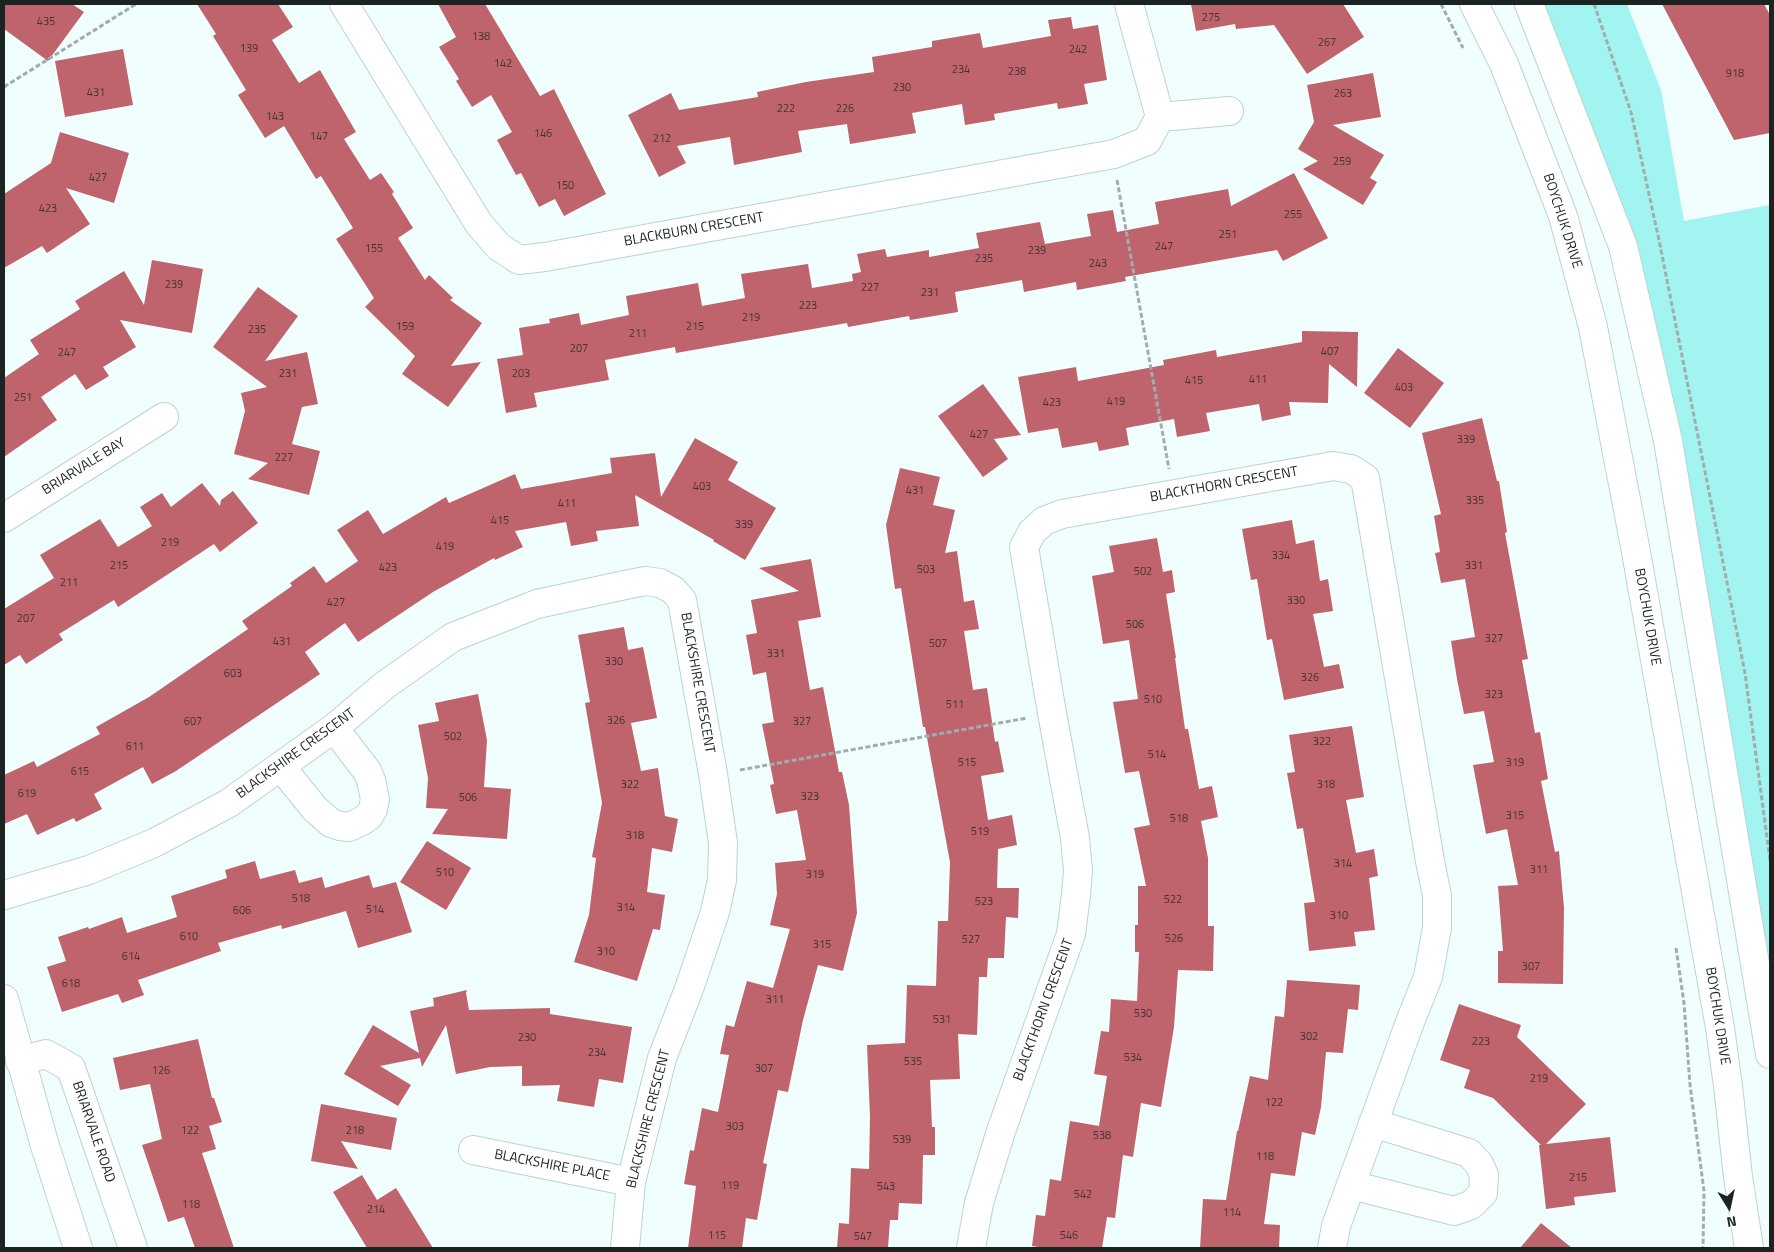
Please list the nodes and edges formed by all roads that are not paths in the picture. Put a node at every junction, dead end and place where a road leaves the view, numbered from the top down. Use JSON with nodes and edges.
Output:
{"nodes":[{"id":1,"x":344,"y":4,"type":"edge"},
{"id":2,"x":1129,"y":4,"type":"edge"},
{"id":3,"x":1474,"y":4,"type":"edge"},
{"id":4,"x":1529,"y":4,"type":"edge"},
{"id":5,"x":1229,"y":111,"type":"dead end"},
{"id":6,"x":1160,"y":117,"type":"junction"},
{"id":7,"x":164,"y":417,"type":"dead end"},
{"id":8,"x":4,"y":518,"type":"edge"},
{"id":9,"x":334,"y":728,"type":"junction"},
{"id":10,"x":281,"y":767,"type":"junction"},
{"id":11,"x":4,"y":895,"type":"edge"},
{"id":12,"x":4,"y":999,"type":"edge"},
{"id":13,"x":1770,"y":1054,"type":"edge"},
{"id":14,"x":20,"y":1061,"type":"junction"},
{"id":15,"x":1374,"y":1123,"type":"junction"},
{"id":16,"x":473,"y":1150,"type":"dead end"},
{"id":17,"x":1738,"y":1177,"type":"junction"},
{"id":18,"x":631,"y":1182,"type":"junction"},
{"id":19,"x":1351,"y":1186,"type":"junction"},
{"id":20,"x":78,"y":1248,"type":"edge"},
{"id":21,"x":133,"y":1248,"type":"edge"},
{"id":22,"x":625,"y":1248,"type":"edge"},
{"id":23,"x":971,"y":1248,"type":"edge"},
{"id":24,"x":1332,"y":1248,"type":"edge"},
{"id":25,"x":1737,"y":1248,"type":"edge"},
{"id":26,"x":1749,"y":1248,"type":"edge"}],
"edges":[{"from":1,"to":6,"type":"street","name":"BLACKBURN CRESCENT"},
{"from":2,"to":6,"type":"street"},
{"from":3,"to":17,"type":"street","name":"BOYCHUK DRIVE"},
{"from":4,"to":13,"type":"street"},
{"from":5,"to":6,"type":"street"},
{"from":7,"to":8,"type":"street","name":"BRIARVALE BAY"},
{"from":9,"to":10,"type":"street","name":"BLACKSHIRE CRESCENT"},
{"from":9,"to":10,"type":"street"},
{"from":9,"to":18,"type":"street","name":"BLACKSHIRE CRESCENT"},
{"from":10,"to":11,"type":"street","name":"BLACKSHIRE CRESCENT"},
{"from":12,"to":14,"type":"street"},
{"from":14,"to":20,"type":"street"},
{"from":14,"to":21,"type":"street","name":"BRIARVALE ROAD"},
{"from":15,"to":19,"type":"street","name":"BLACKTHORN CRESCENT"},
{"from":15,"to":19,"type":"street"},
{"from":15,"to":23,"type":"street","name":"BLACKTHORN CRESCENT"},
{"from":16,"to":18,"type":"street","name":"BLACKSHIRE PLACE"},
{"from":17,"to":25,"type":"street"},
{"from":17,"to":26,"type":"street","name":"BOYCHUK DRIVE"},
{"from":18,"to":22,"type":"street","name":"BLACKSHIRE CRESCENT"},
{"from":19,"to":24,"type":"street","name":"BLACKTHORN CRESCENT"}]}
